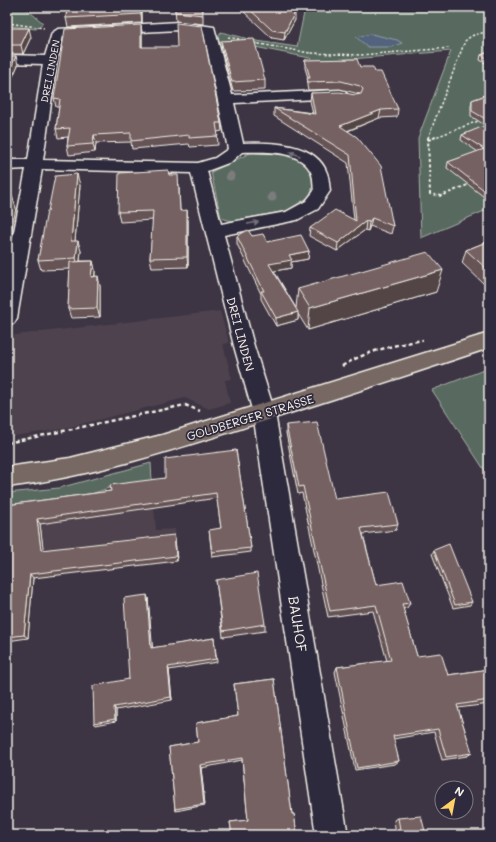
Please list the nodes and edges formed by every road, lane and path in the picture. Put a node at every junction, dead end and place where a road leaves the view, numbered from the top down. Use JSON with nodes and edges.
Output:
{"nodes":[{"id":1,"x":7,"y":24,"type":"edge"},
{"id":2,"x":214,"y":29,"type":"junction"},
{"id":3,"x":54,"y":31,"type":"junction"},
{"id":4,"x":489,"y":31,"type":"edge"},
{"id":5,"x":450,"y":48,"type":"dead end"},
{"id":6,"x":7,"y":59,"type":"edge"},
{"id":7,"x":50,"y":60,"type":"junction"},
{"id":8,"x":354,"y":98,"type":"edge"},
{"id":9,"x":226,"y":99,"type":"junction"},
{"id":10,"x":482,"y":120,"type":"edge"},
{"id":11,"x":428,"y":140,"type":"junction"},
{"id":12,"x":237,"y":148,"type":"junction"},
{"id":13,"x":35,"y":164,"type":"junction"},
{"id":14,"x":7,"y":165,"type":"edge"},
{"id":15,"x":198,"y":168,"type":"junction"},
{"id":16,"x":475,"y":182,"type":"edge"},
{"id":17,"x":215,"y":231,"type":"junction"},
{"id":18,"x":13,"y":249,"type":"edge"},
{"id":19,"x":7,"y":318,"type":"edge"},
{"id":20,"x":489,"y":340,"type":"edge"},
{"id":21,"x":264,"y":413,"type":"junction"},
{"id":22,"x":7,"y":477,"type":"edge"},
{"id":23,"x":332,"y":835,"type":"edge"}],
"edges":[{"from":1,"to":3,"type":"path"},
{"from":2,"to":3,"type":"street","name":"DREI LINDEN"},
{"from":2,"to":5,"type":"path"},
{"from":2,"to":9,"type":"street"},
{"from":3,"to":7,"type":"street","name":"DREI LINDEN"},
{"from":4,"to":11,"type":"path"},
{"from":6,"to":7,"type":"street"},
{"from":7,"to":13,"type":"street","name":"DREI LINDEN"},
{"from":8,"to":9,"type":"street"},
{"from":9,"to":12,"type":"street"},
{"from":10,"to":11,"type":"path"},
{"from":11,"to":16,"type":"path"},
{"from":12,"to":15,"type":"street"},
{"from":17,"to":12,"type":"street","one_way":true},
{"from":13,"to":14,"type":"street"},
{"from":13,"to":15,"type":"street"},
{"from":13,"to":18,"type":"street","name":"DREI LINDEN"},
{"from":15,"to":17,"type":"street","name":"DREI LINDEN"},
{"from":17,"to":21,"type":"street","name":"DREI LINDEN"},
{"from":18,"to":19,"type":"street","name":"DREI LINDEN"},
{"from":20,"to":21,"type":"main road","name":"GOLDBERGER STRASSE"},
{"from":21,"to":22,"type":"main road","name":"GOLDBERGER STRASSE"},
{"from":21,"to":23,"type":"street","name":"BAUHOF"}]}
